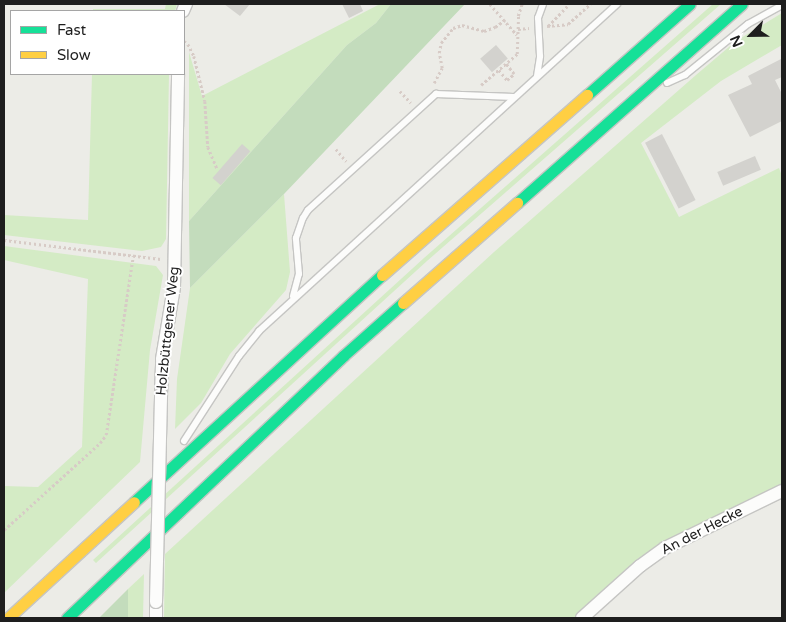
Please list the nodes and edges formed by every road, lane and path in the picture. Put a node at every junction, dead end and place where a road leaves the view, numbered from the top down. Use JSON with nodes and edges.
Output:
{"nodes":[{"id":1,"x":490,"y":4,"type":"edge"},
{"id":2,"x":522,"y":4,"type":"edge"},
{"id":3,"x":543,"y":4,"type":"edge"},
{"id":4,"x":569,"y":4,"type":"edge"},
{"id":5,"x":590,"y":4,"type":"edge"},
{"id":6,"x":617,"y":4,"type":"edge"},
{"id":7,"x":690,"y":4,"type":"edge"},
{"id":8,"x":742,"y":4,"type":"edge"},
{"id":9,"x":782,"y":5,"type":"edge"},
{"id":10,"x":505,"y":20,"type":"junction"},
{"id":11,"x":548,"y":26,"type":"junction"},
{"id":12,"x":538,"y":27,"type":"junction"},
{"id":13,"x":518,"y":29,"type":"junction"},
{"id":14,"x":518,"y":35,"type":"junction"},
{"id":15,"x":185,"y":42,"type":"edge"},
{"id":16,"x":506,"y":64,"type":"junction"},
{"id":17,"x":499,"y":70,"type":"junction"},
{"id":18,"x":178,"y":75,"type":"edge"},
{"id":19,"x":537,"y":76,"type":"junction"},
{"id":20,"x":440,"y":87,"type":"dead end"},
{"id":21,"x":478,"y":88,"type":"dead end"},
{"id":22,"x":400,"y":91,"type":"dead end"},
{"id":23,"x":514,"y":97,"type":"junction"},
{"id":24,"x":418,"y":98,"type":"dead end"},
{"id":25,"x":634,"y":98,"type":"junction"},
{"id":26,"x":336,"y":149,"type":"dead end"},
{"id":27,"x":217,"y":168,"type":"dead end"},
{"id":28,"x":341,"y":168,"type":"dead end"},
{"id":29,"x":4,"y":240,"type":"edge"},
{"id":30,"x":133,"y":256,"type":"junction"},
{"id":31,"x":175,"y":260,"type":"junction"},
{"id":32,"x":292,"y":300,"type":"junction"},
{"id":33,"x":182,"y":444,"type":"dead end"},
{"id":34,"x":176,"y":451,"type":"dead end"},
{"id":35,"x":148,"y":488,"type":"junction"},
{"id":36,"x":782,"y":491,"type":"edge"},
{"id":37,"x":4,"y":530,"type":"edge"},
{"id":38,"x":8,"y":618,"type":"edge"},
{"id":39,"x":67,"y":618,"type":"edge"},
{"id":40,"x":156,"y":618,"type":"edge"},
{"id":41,"x":582,"y":618,"type":"edge"}],
"edges":[{"from":1,"to":10,"type":"path"},
{"from":2,"to":13,"type":"path"},
{"from":3,"to":12,"type":"lane"},
{"from":4,"to":11,"type":"path"},
{"from":5,"to":11,"type":"path"},
{"from":6,"to":19,"type":"lane"},
{"from":7,"to":35,"type":"highway"},
{"from":8,"to":25,"type":"highway"},
{"from":9,"to":25,"type":"lane"},
{"from":10,"to":14,"type":"path"},
{"from":10,"to":20,"type":"path"},
{"from":11,"to":12,"type":"path"},
{"from":12,"to":13,"type":"path"},
{"from":12,"to":19,"type":"lane"},
{"from":13,"to":14,"type":"path"},
{"from":14,"to":16,"type":"path"},
{"from":15,"to":27,"type":"path"},
{"from":16,"to":17,"type":"path"},
{"from":16,"to":17,"type":"path"},
{"from":17,"to":21,"type":"path"},
{"from":18,"to":31,"type":"street","name":"Holzbüttgener Weg"},
{"from":19,"to":23,"type":"lane"},
{"from":22,"to":24,"type":"path"},
{"from":23,"to":32,"type":"lane"},
{"from":23,"to":32,"type":"lane"},
{"from":25,"to":39,"type":"highway"},
{"from":26,"to":28,"type":"path"},
{"from":29,"to":30,"type":"path"},
{"from":30,"to":31,"type":"path"},
{"from":30,"to":37,"type":"path"},
{"from":31,"to":40,"type":"street","name":"Holzbüttgener Weg","bridge":true},
{"from":32,"to":33,"type":"lane"},
{"from":34,"to":35,"type":"lane"},
{"from":35,"to":38,"type":"highway"},
{"from":36,"to":41,"type":"street","name":"An der Hecke"}]}
